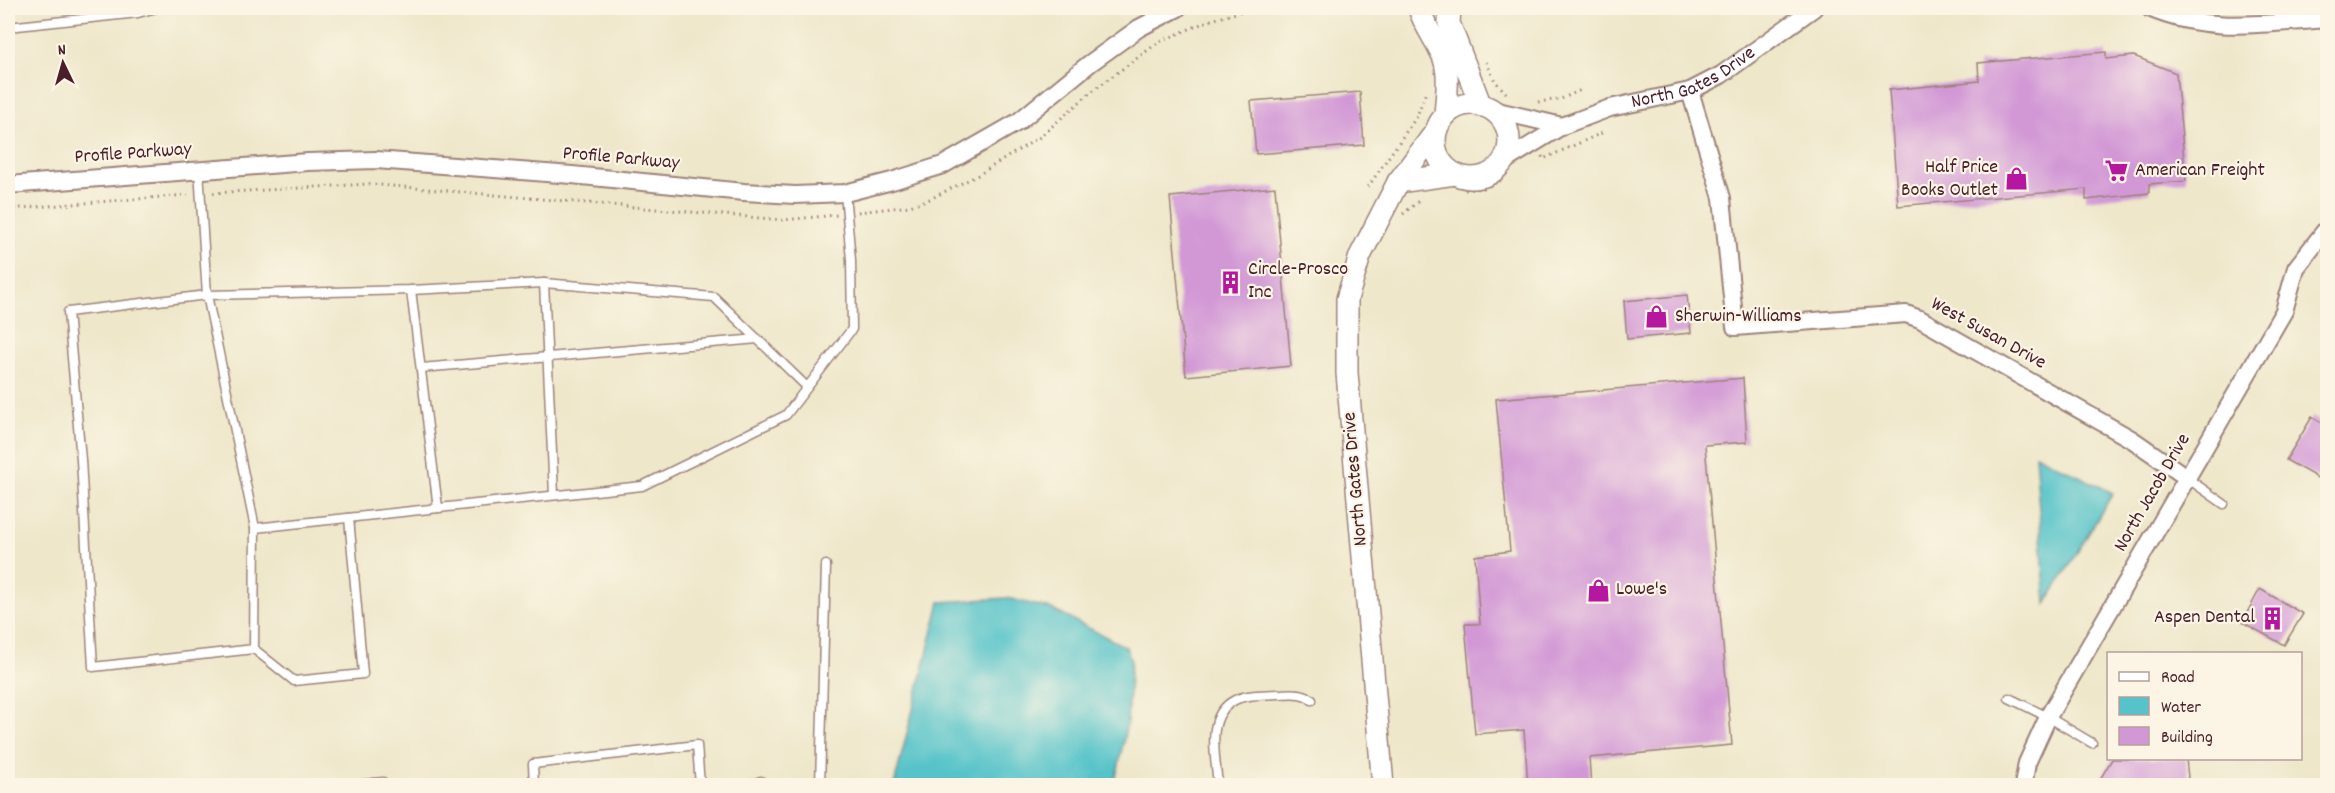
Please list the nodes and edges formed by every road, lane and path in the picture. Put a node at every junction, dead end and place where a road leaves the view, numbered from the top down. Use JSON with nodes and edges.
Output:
{"nodes":[{"id":1,"x":156,"y":8,"type":"edge"},
{"id":2,"x":1178,"y":8,"type":"edge"},
{"id":3,"x":1253,"y":8,"type":"edge"},
{"id":4,"x":1419,"y":8,"type":"edge"},
{"id":5,"x":1450,"y":8,"type":"edge"},
{"id":6,"x":1814,"y":8,"type":"edge"},
{"id":7,"x":2149,"y":8,"type":"edge"},
{"id":8,"x":2328,"y":19,"type":"edge"},
{"id":9,"x":8,"y":27,"type":"edge"},
{"id":10,"x":1482,"y":54,"type":"dead end"},
{"id":11,"x":1427,"y":85,"type":"dead end"},
{"id":12,"x":1581,"y":90,"type":"dead end"},
{"id":13,"x":1690,"y":91,"type":"junction"},
{"id":14,"x":1516,"y":99,"type":"dead end"},
{"id":15,"x":1533,"y":103,"type":"dead end"},
{"id":16,"x":1485,"y":107,"type":"junction"},
{"id":17,"x":1441,"y":124,"type":"junction"},
{"id":18,"x":1562,"y":126,"type":"junction"},
{"id":19,"x":1602,"y":133,"type":"dead end"},
{"id":20,"x":1540,"y":153,"type":"dead end"},
{"id":21,"x":1543,"y":159,"type":"junction"},
{"id":22,"x":1535,"y":164,"type":"dead end"},
{"id":23,"x":1506,"y":169,"type":"junction"},
{"id":24,"x":199,"y":170,"type":"junction"},
{"id":25,"x":1398,"y":182,"type":"junction"},
{"id":26,"x":1459,"y":182,"type":"junction"},
{"id":27,"x":8,"y":185,"type":"edge"},
{"id":28,"x":1368,"y":187,"type":"dead end"},
{"id":29,"x":845,"y":193,"type":"junction"},
{"id":30,"x":201,"y":194,"type":"junction"},
{"id":31,"x":1425,"y":195,"type":"dead end"},
{"id":32,"x":898,"y":207,"type":"dead end"},
{"id":33,"x":8,"y":209,"type":"edge"},
{"id":34,"x":1403,"y":214,"type":"dead end"},
{"id":35,"x":804,"y":218,"type":"dead end"},
{"id":36,"x":2328,"y":227,"type":"edge"},
{"id":37,"x":544,"y":283,"type":"junction"},
{"id":38,"x":411,"y":290,"type":"junction"},
{"id":39,"x":207,"y":295,"type":"junction"},
{"id":40,"x":758,"y":339,"type":"junction"},
{"id":41,"x":548,"y":357,"type":"junction"},
{"id":42,"x":421,"y":368,"type":"junction"},
{"id":43,"x":807,"y":387,"type":"junction"},
{"id":44,"x":2186,"y":477,"type":"junction"},
{"id":45,"x":554,"y":495,"type":"junction"},
{"id":46,"x":2223,"y":504,"type":"dead end"},
{"id":47,"x":438,"y":508,"type":"junction"},
{"id":48,"x":349,"y":518,"type":"junction"},
{"id":49,"x":255,"y":528,"type":"junction"},
{"id":50,"x":826,"y":565,"type":"dead end"},
{"id":51,"x":254,"y":649,"type":"junction"},
{"id":52,"x":2009,"y":698,"type":"dead end"},
{"id":53,"x":1312,"y":700,"type":"dead end"},
{"id":54,"x":2048,"y":717,"type":"junction"},
{"id":55,"x":2092,"y":743,"type":"dead end"},
{"id":56,"x":383,"y":782,"type":"dead end"},
{"id":57,"x":153,"y":786,"type":"edge"},
{"id":58,"x":167,"y":786,"type":"edge"},
{"id":59,"x":346,"y":786,"type":"edge"},
{"id":60,"x":534,"y":786,"type":"edge"},
{"id":61,"x":700,"y":786,"type":"edge"},
{"id":62,"x":747,"y":786,"type":"edge"},
{"id":63,"x":770,"y":786,"type":"edge"},
{"id":64,"x":820,"y":786,"type":"edge"},
{"id":65,"x":1218,"y":786,"type":"edge"},
{"id":66,"x":1383,"y":786,"type":"edge"},
{"id":67,"x":2024,"y":786,"type":"edge"}],
"edges":[{"from":1,"to":9,"type":"lane"},
{"from":2,"to":29,"type":"street","name":"Profile Parkway"},
{"from":3,"to":32,"type":"path"},
{"from":4,"to":17,"type":"street"},
{"from":5,"to":16,"type":"street"},
{"from":6,"to":13,"type":"street","name":"North Gates Drive"},
{"from":7,"to":8,"type":"street"},
{"from":10,"to":14,"type":"path"},
{"from":11,"to":28,"type":"path"},
{"from":12,"to":15,"type":"path"},
{"from":13,"to":18,"type":"street","name":"North Gates Drive"},
{"from":13,"to":44,"type":"street","name":"West Susan Drive"},
{"from":16,"to":17,"type":"street"},
{"from":16,"to":18,"type":"street"},
{"from":16,"to":23,"type":"street"},
{"from":17,"to":25,"type":"street","name":"North Gates Drive"},
{"from":17,"to":26,"type":"street"},
{"from":18,"to":23,"type":"street","name":"North Gates Drive"},
{"from":19,"to":21,"type":"path"},
{"from":20,"to":21,"type":"path"},
{"from":21,"to":22,"type":"path"},
{"from":23,"to":26,"type":"street"},
{"from":23,"to":26,"type":"path"},
{"from":24,"to":27,"type":"street","name":"Profile Parkway"},
{"from":24,"to":29,"type":"street","name":"Profile Parkway"},
{"from":24,"to":30,"type":"lane"},
{"from":25,"to":26,"type":"street"},
{"from":25,"to":66,"type":"street","name":"North Gates Drive"},
{"from":29,"to":43,"type":"lane"},
{"from":30,"to":33,"type":"path"},
{"from":30,"to":35,"type":"path"},
{"from":30,"to":39,"type":"lane"},
{"from":31,"to":34,"type":"path"},
{"from":36,"to":44,"type":"street","name":"North Jacob Drive"},
{"from":37,"to":38,"type":"lane"},
{"from":37,"to":40,"type":"lane"},
{"from":37,"to":41,"type":"lane"},
{"from":38,"to":39,"type":"lane"},
{"from":38,"to":42,"type":"lane"},
{"from":39,"to":49,"type":"lane"},
{"from":39,"to":51,"type":"lane"},
{"from":40,"to":41,"type":"lane"},
{"from":40,"to":43,"type":"lane"},
{"from":41,"to":42,"type":"lane"},
{"from":41,"to":45,"type":"lane"},
{"from":42,"to":47,"type":"lane"},
{"from":43,"to":45,"type":"lane"},
{"from":44,"to":46,"type":"lane"},
{"from":44,"to":54,"type":"street","name":"North Jacob Drive"},
{"from":45,"to":47,"type":"lane"},
{"from":47,"to":48,"type":"lane"},
{"from":48,"to":49,"type":"lane"},
{"from":48,"to":51,"type":"lane"},
{"from":49,"to":51,"type":"lane"},
{"from":50,"to":64,"type":"lane"},
{"from":52,"to":54,"type":"lane"},
{"from":53,"to":65,"type":"lane"},
{"from":54,"to":55,"type":"lane"},
{"from":54,"to":67,"type":"street","name":"North Jacob Drive"},
{"from":56,"to":59,"type":"lane"},
{"from":57,"to":58,"type":"lane"},
{"from":60,"to":61,"type":"lane"},
{"from":62,"to":63,"type":"lane"}]}
